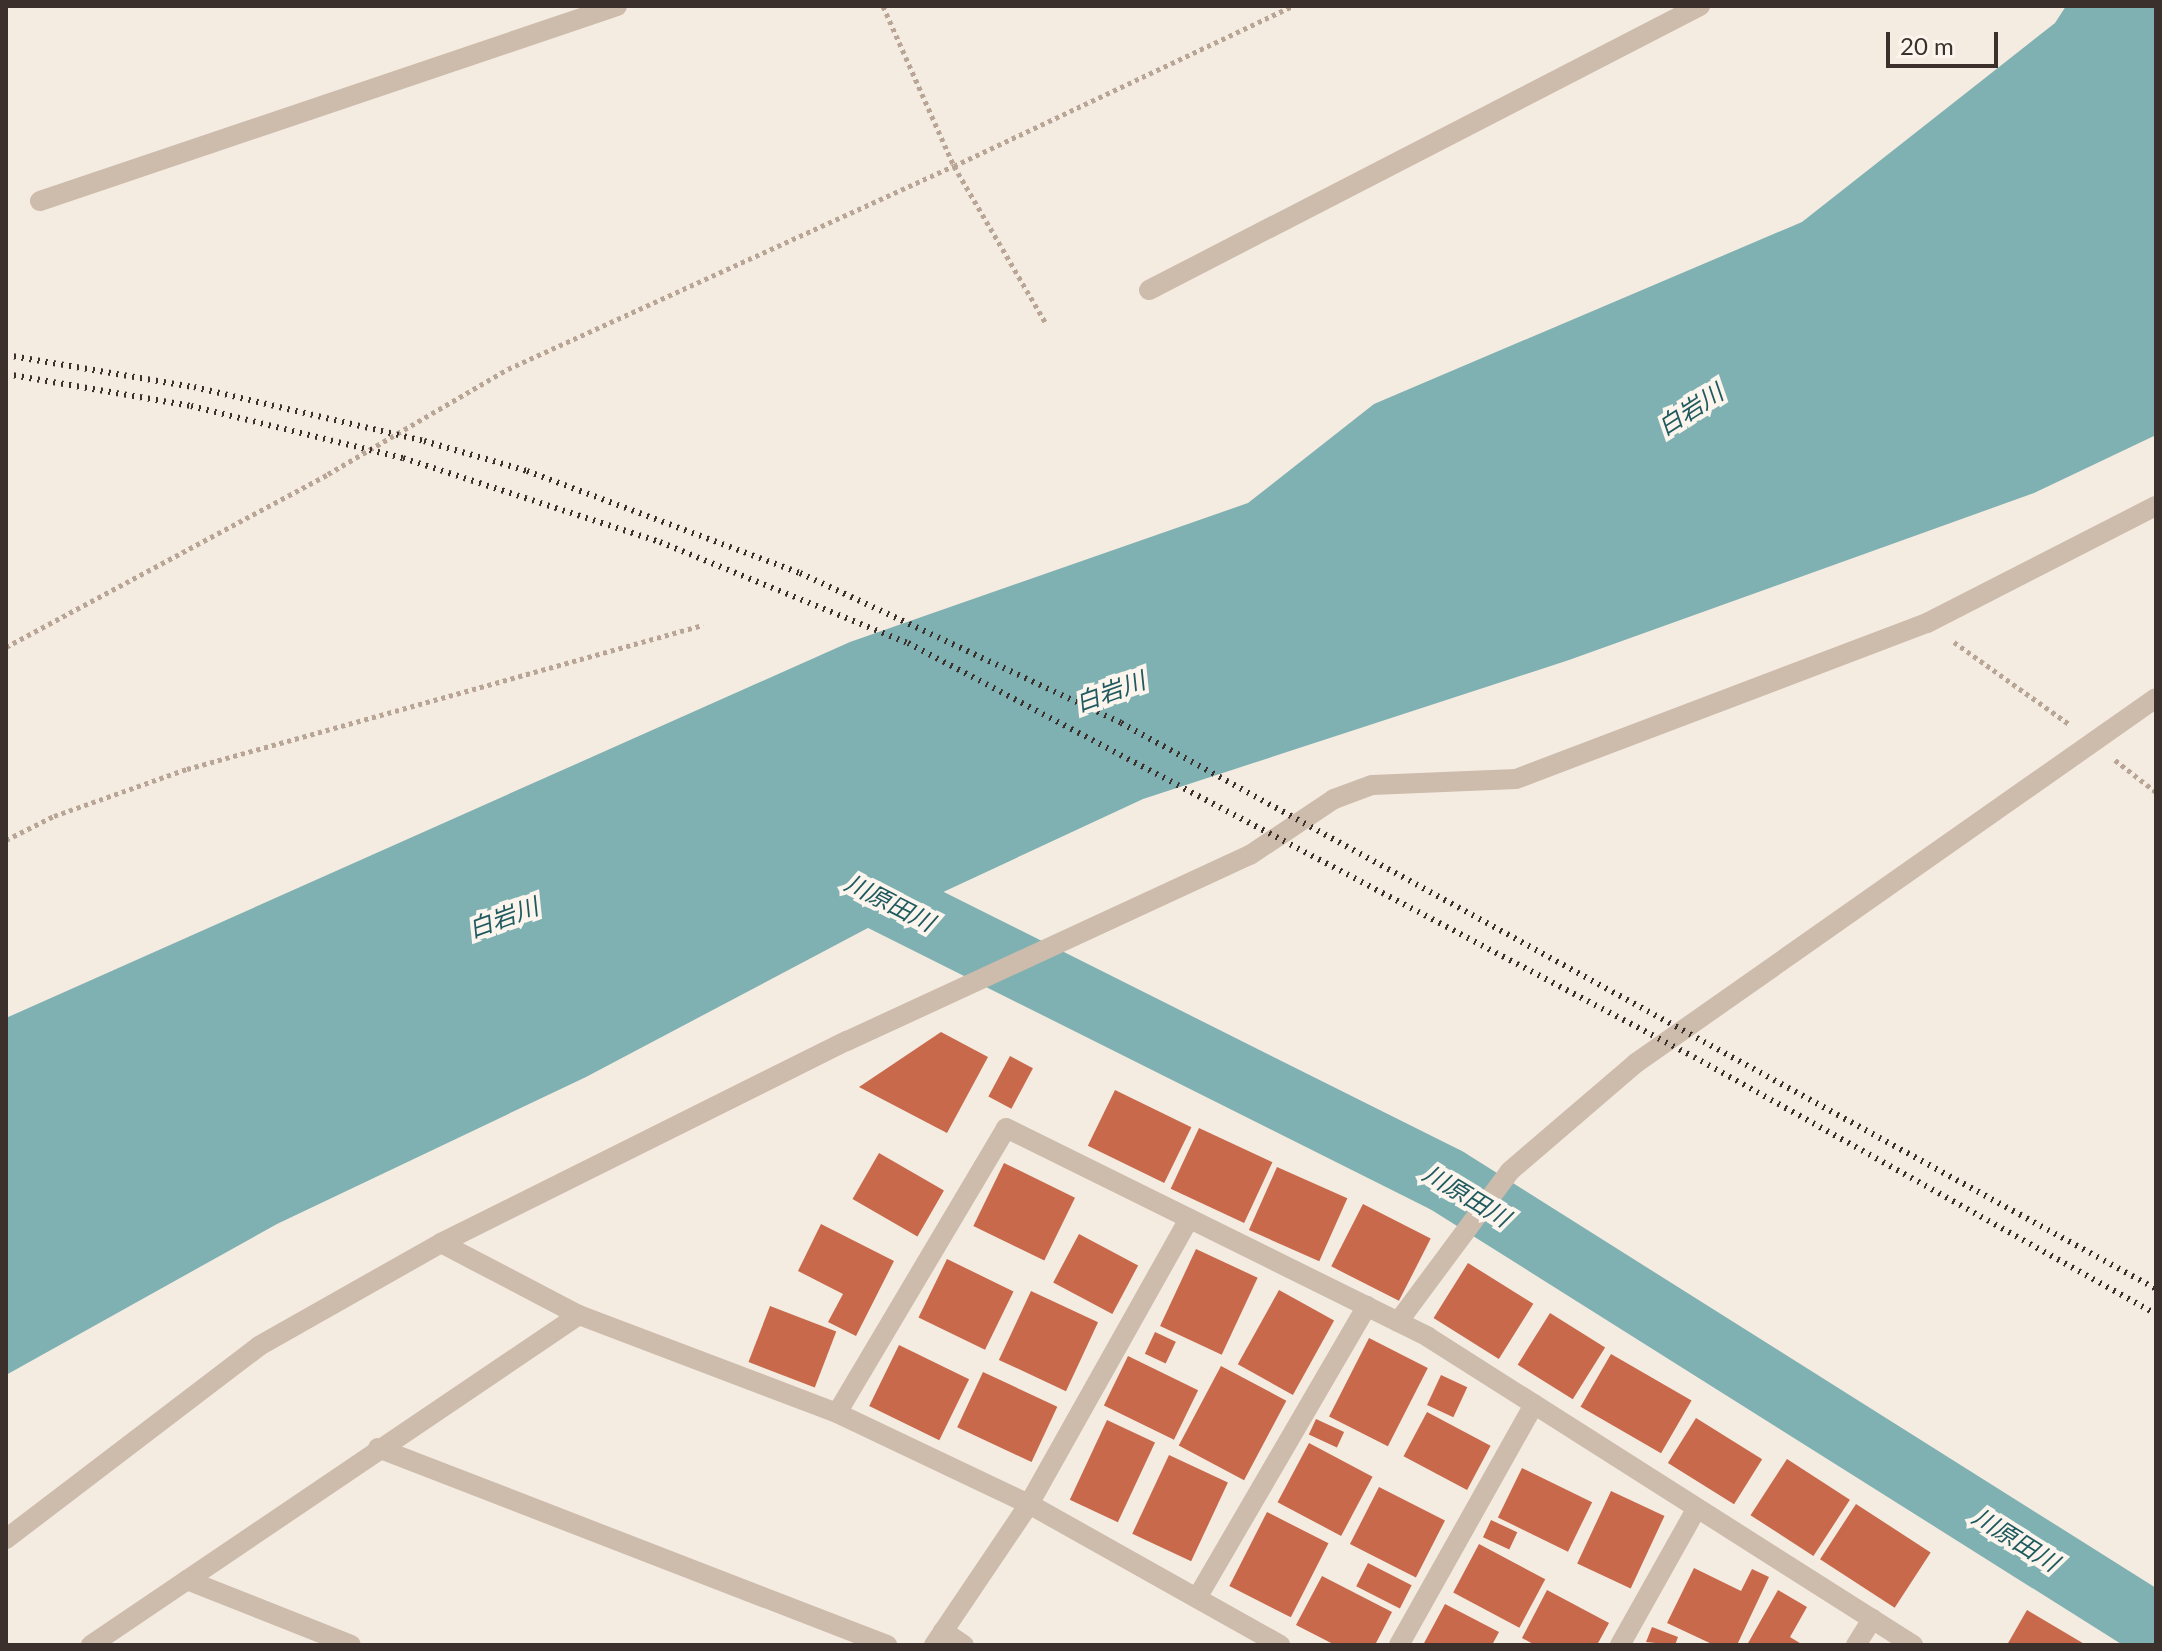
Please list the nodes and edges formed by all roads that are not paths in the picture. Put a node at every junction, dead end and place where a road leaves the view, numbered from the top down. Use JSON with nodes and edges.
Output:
{"nodes":[{"id":1,"x":617,"y":6,"type":"edge"},
{"id":2,"x":1700,"y":6,"type":"edge"},
{"id":3,"x":40,"y":201,"type":"dead end"},
{"id":4,"x":1149,"y":290,"type":"dead end"},
{"id":5,"x":2156,"y":506,"type":"edge"},
{"id":6,"x":2156,"y":698,"type":"edge"},
{"id":7,"x":1189,"y":1219,"type":"junction"},
{"id":8,"x":441,"y":1243,"type":"junction"},
{"id":9,"x":1367,"y":1306,"type":"junction"},
{"id":10,"x":579,"y":1315,"type":"junction"},
{"id":11,"x":1398,"y":1322,"type":"junction"},
{"id":12,"x":1534,"y":1404,"type":"junction"},
{"id":13,"x":837,"y":1413,"type":"junction"},
{"id":14,"x":378,"y":1448,"type":"junction"},
{"id":15,"x":1029,"y":1504,"type":"junction"},
{"id":16,"x":1697,"y":1508,"type":"junction"},
{"id":17,"x":6,"y":1539,"type":"edge"},
{"id":18,"x":187,"y":1580,"type":"junction"},
{"id":19,"x":1197,"y":1598,"type":"junction"},
{"id":20,"x":1872,"y":1619,"type":"junction"},
{"id":21,"x":939,"y":1638,"type":"edge"},
{"id":22,"x":91,"y":1645,"type":"edge"},
{"id":23,"x":351,"y":1645,"type":"edge"},
{"id":24,"x":887,"y":1645,"type":"edge"},
{"id":25,"x":964,"y":1645,"type":"edge"},
{"id":26,"x":1280,"y":1645,"type":"edge"},
{"id":27,"x":1399,"y":1645,"type":"edge"},
{"id":28,"x":1620,"y":1645,"type":"edge"},
{"id":29,"x":1856,"y":1645,"type":"edge"},
{"id":30,"x":1913,"y":1645,"type":"edge"}],
"edges":[{"from":1,"to":3,"type":"street"},
{"from":2,"to":4,"type":"street"},
{"from":5,"to":8,"type":"street"},
{"from":6,"to":11,"type":"street"},
{"from":7,"to":9,"type":"street"},
{"from":7,"to":13,"type":"street"},
{"from":7,"to":15,"type":"street"},
{"from":8,"to":10,"type":"street"},
{"from":8,"to":17,"type":"street"},
{"from":9,"to":11,"type":"street"},
{"from":9,"to":19,"type":"street"},
{"from":10,"to":13,"type":"street"},
{"from":10,"to":14,"type":"street"},
{"from":11,"to":12,"type":"street"},
{"from":12,"to":16,"type":"street"},
{"from":12,"to":27,"type":"street"},
{"from":13,"to":15,"type":"street"},
{"from":14,"to":18,"type":"street"},
{"from":14,"to":24,"type":"street"},
{"from":15,"to":19,"type":"street"},
{"from":15,"to":21,"type":"street"},
{"from":16,"to":20,"type":"street"},
{"from":16,"to":28,"type":"street"},
{"from":18,"to":22,"type":"street"},
{"from":18,"to":23,"type":"street"},
{"from":19,"to":26,"type":"street"},
{"from":20,"to":29,"type":"street"},
{"from":20,"to":30,"type":"street"},
{"from":21,"to":25,"type":"street"}]}
